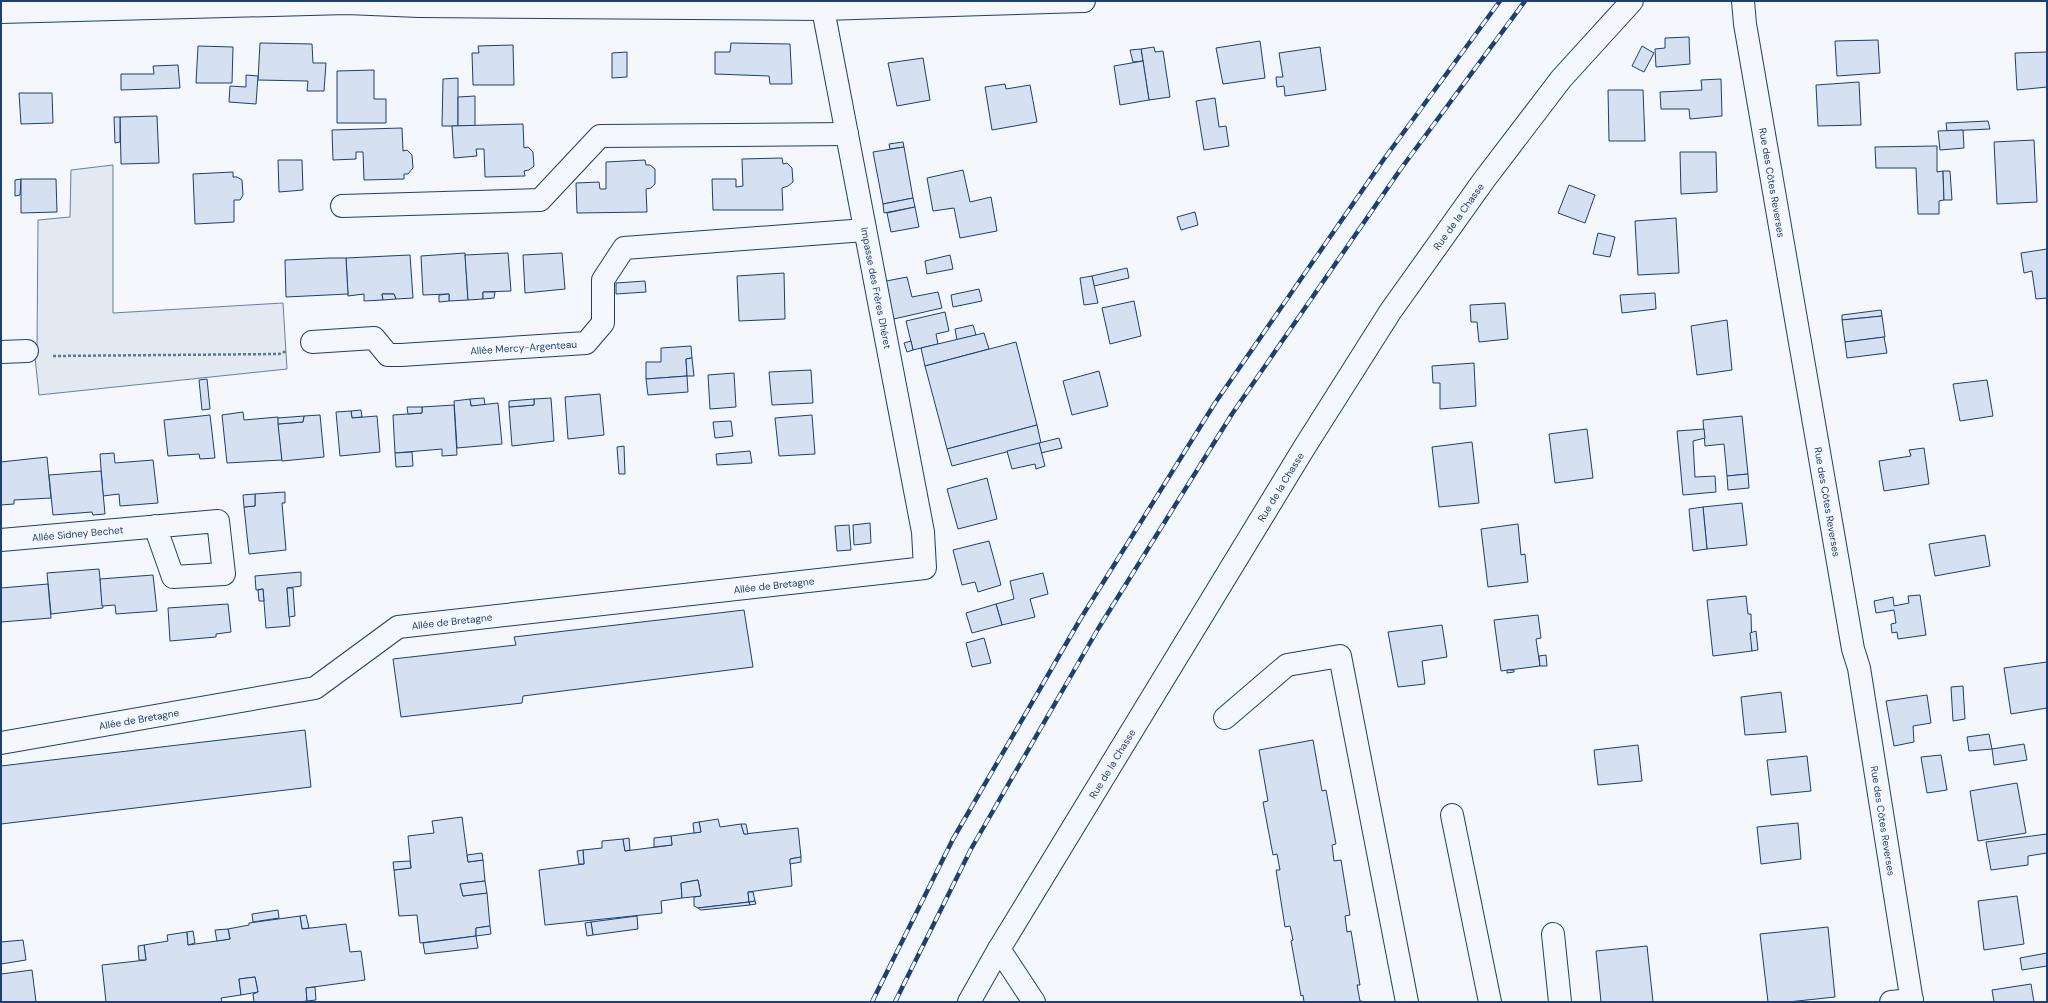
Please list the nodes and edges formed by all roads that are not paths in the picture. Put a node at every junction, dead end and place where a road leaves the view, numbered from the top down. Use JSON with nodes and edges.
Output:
{"nodes":[{"id":1,"x":1084,"y":1,"type":"edge"},
{"id":2,"x":1632,"y":1,"type":"edge"},
{"id":3,"x":1743,"y":1,"type":"edge"},
{"id":4,"x":391,"y":2,"type":"edge"},
{"id":5,"x":213,"y":3,"type":"edge"},
{"id":6,"x":823,"y":8,"type":"junction"},
{"id":7,"x":1,"y":12,"type":"edge"},
{"id":8,"x":847,"y":134,"type":"junction"},
{"id":9,"x":342,"y":206,"type":"dead end"},
{"id":10,"x":865,"y":230,"type":"junction"},
{"id":11,"x":312,"y":342,"type":"road end"},
{"id":12,"x":27,"y":351,"type":"road end"},
{"id":13,"x":1,"y":352,"type":"edge"},
{"id":14,"x":155,"y":526,"type":"dead end"},
{"id":15,"x":1,"y":540,"type":"edge"},
{"id":16,"x":925,"y":568,"type":"joint"},
{"id":17,"x":1225,"y":718,"type":"dead end"},
{"id":18,"x":1,"y":743,"type":"edge"},
{"id":19,"x":1452,"y":815,"type":"dead end"},
{"id":20,"x":1553,"y":934,"type":"dead end"},
{"id":21,"x":999,"y":949,"type":"junction"},
{"id":22,"x":1905,"y":1001,"type":"edge"},
{"id":23,"x":969,"y":1002,"type":"edge"},
{"id":24,"x":1034,"y":1002,"type":"edge"},
{"id":25,"x":1407,"y":1002,"type":"edge"},
{"id":26,"x":1490,"y":1002,"type":"edge"},
{"id":27,"x":1560,"y":1002,"type":"edge"}],
"edges":[{"from":1,"to":6,"type":"street"},
{"from":2,"to":21,"type":"street","name":"Rue de la Chasse"},
{"from":3,"to":22,"type":"street","name":"Rue des Côtes Reverses"},
{"from":4,"to":5,"type":"street"},
{"from":4,"to":6,"type":"street"},
{"from":5,"to":7,"type":"street"},
{"from":6,"to":8,"type":"street","name":"Impasse des Frères Dhéret"},
{"from":8,"to":9,"type":"street"},
{"from":8,"to":10,"type":"street","name":"Impasse des Frères Dhéret"},
{"from":10,"to":11,"type":"street","name":"Allée Mercy-Argenteau"},
{"from":10,"to":16,"type":"street","name":"Impasse des Frères Dhéret"},
{"from":12,"to":13,"type":"street"},
{"from":14,"to":15,"type":"street","name":"Allée Sidney Bechet"},
{"from":16,"to":18,"type":"street","name":"Allée de Bretagne"},
{"from":17,"to":25,"type":"street"},
{"from":19,"to":26,"type":"street"},
{"from":20,"to":27,"type":"street"},
{"from":21,"to":23,"type":"street","name":"Rue de la Chasse"},
{"from":21,"to":24,"type":"street"}]}
